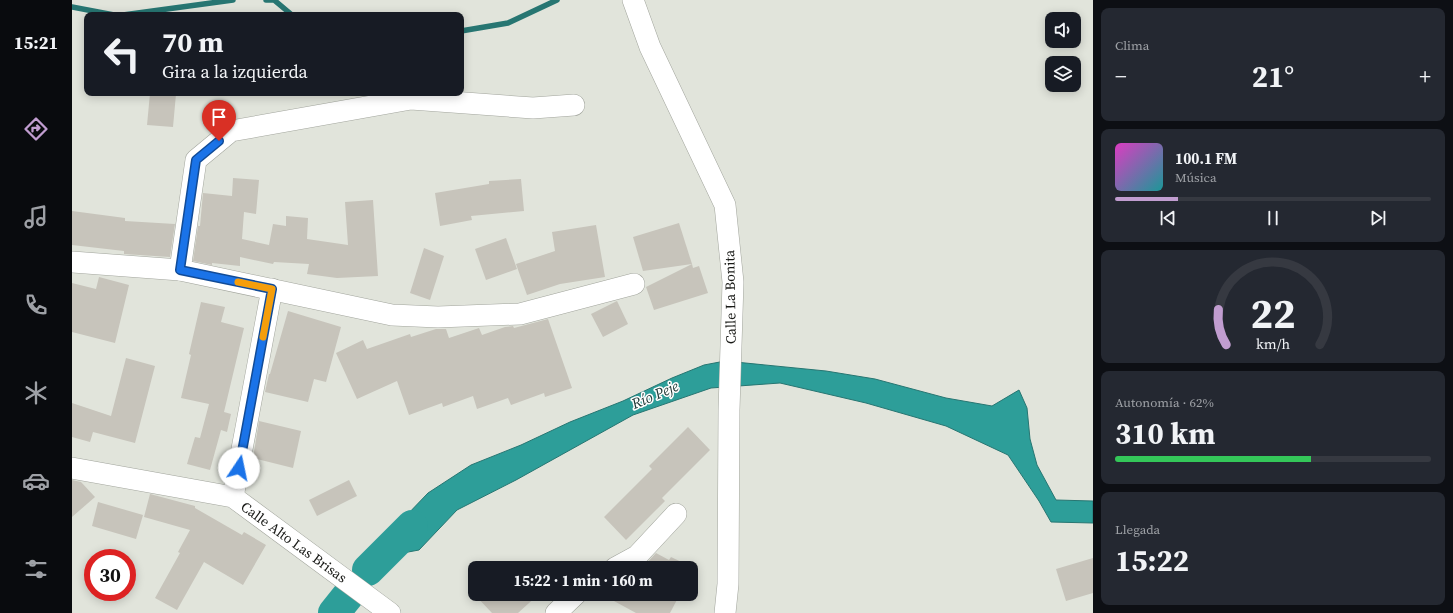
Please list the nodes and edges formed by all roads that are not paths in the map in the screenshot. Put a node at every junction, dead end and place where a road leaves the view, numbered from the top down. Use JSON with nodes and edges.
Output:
{"nodes":[{"id":1,"x":633,"y":0,"type":"edge"},
{"id":2,"x":574,"y":106,"type":"dead end"},
{"id":3,"x":72,"y":262,"type":"edge"},
{"id":4,"x":180,"y":270,"type":"junction"},
{"id":5,"x":634,"y":284,"type":"dead end"},
{"id":6,"x":272,"y":289,"type":"junction"},
{"id":7,"x":72,"y":468,"type":"edge"},
{"id":8,"x":233,"y":497,"type":"junction"},
{"id":9,"x":676,"y":514,"type":"dead end"},
{"id":10,"x":628,"y":561,"type":"edge"},
{"id":11,"x":569,"y":601,"type":"edge"},
{"id":12,"x":390,"y":613,"type":"edge"},
{"id":13,"x":556,"y":613,"type":"edge"},
{"id":14,"x":725,"y":613,"type":"edge"}],
"edges":[{"from":1,"to":14,"type":"street","name":"Calle La Bonita"},
{"from":2,"to":4,"type":"street"},
{"from":3,"to":4,"type":"street"},
{"from":4,"to":6,"type":"street"},
{"from":5,"to":6,"type":"street"},
{"from":6,"to":8,"type":"street"},
{"from":7,"to":8,"type":"street","name":"Calle Alto Las Brisas"},
{"from":8,"to":12,"type":"street","name":"Calle Alto Las Brisas"},
{"from":9,"to":10,"type":"street"},
{"from":11,"to":13,"type":"street"}]}
